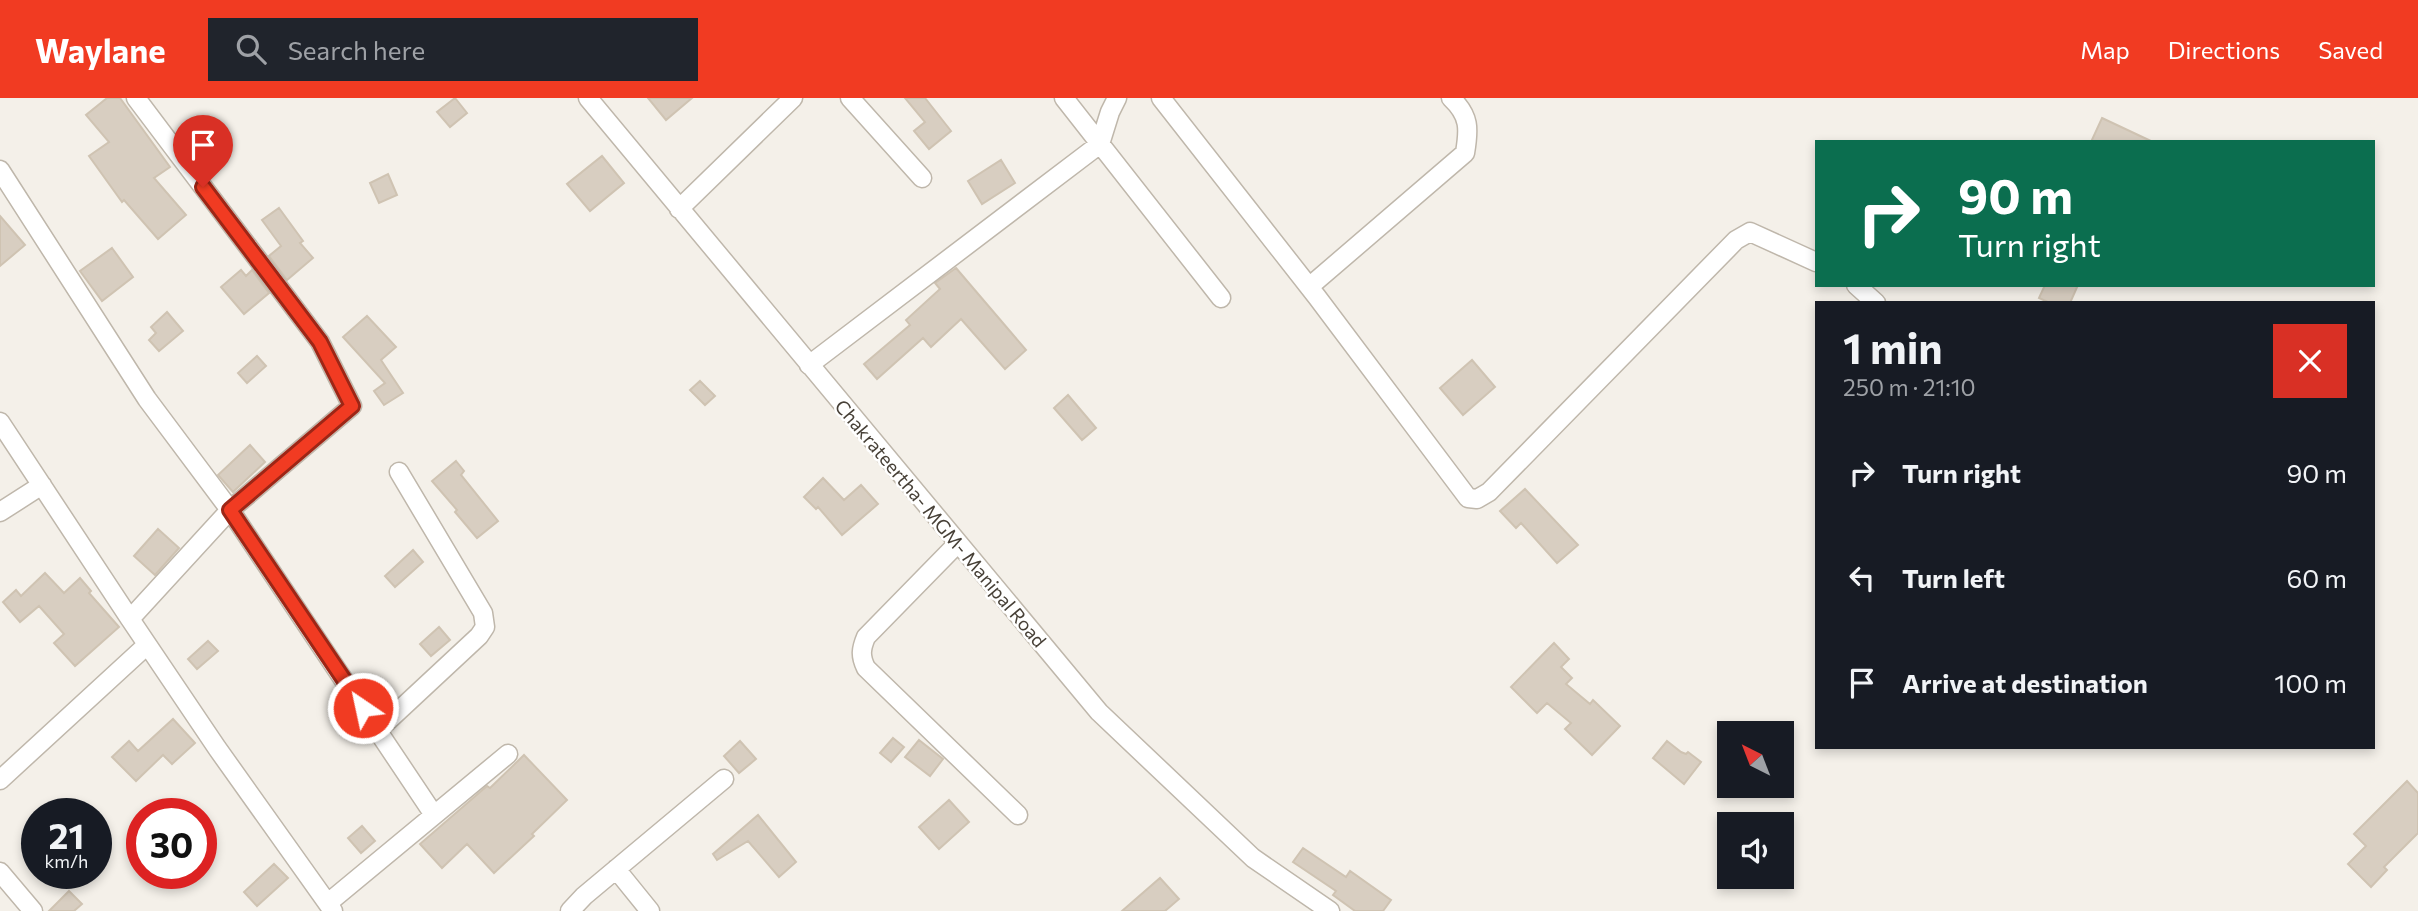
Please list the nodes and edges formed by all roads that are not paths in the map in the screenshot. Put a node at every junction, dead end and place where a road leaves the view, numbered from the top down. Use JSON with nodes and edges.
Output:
{"nodes":[{"id":1,"x":136,"y":98,"type":"edge"},
{"id":2,"x":588,"y":98,"type":"edge"},
{"id":3,"x":793,"y":98,"type":"edge"},
{"id":4,"x":850,"y":98,"type":"edge"},
{"id":5,"x":1064,"y":98,"type":"edge"},
{"id":6,"x":1117,"y":98,"type":"edge"},
{"id":7,"x":1161,"y":98,"type":"edge"},
{"id":8,"x":1451,"y":98,"type":"edge"},
{"id":9,"x":1100,"y":145,"type":"junction"},
{"id":10,"x":0,"y":170,"type":"edge"},
{"id":11,"x":922,"y":178,"type":"dead end"},
{"id":12,"x":680,"y":209,"type":"junction"},
{"id":13,"x":1815,"y":262,"type":"edge"},
{"id":14,"x":1309,"y":287,"type":"junction"},
{"id":15,"x":1858,"y":287,"type":"edge"},
{"id":16,"x":1221,"y":298,"type":"dead end"},
{"id":17,"x":1874,"y":301,"type":"edge"},
{"id":18,"x":809,"y":365,"type":"junction"},
{"id":19,"x":0,"y":422,"type":"edge"},
{"id":20,"x":399,"y":472,"type":"dead end"},
{"id":21,"x":42,"y":485,"type":"junction"},
{"id":22,"x":230,"y":510,"type":"junction"},
{"id":23,"x":0,"y":512,"type":"edge"},
{"id":24,"x":958,"y":543,"type":"junction"},
{"id":25,"x":130,"y":619,"type":"junction"},
{"id":26,"x":147,"y":645,"type":"junction"},
{"id":27,"x":377,"y":730,"type":"junction"},
{"id":28,"x":508,"y":754,"type":"dead end"},
{"id":29,"x":724,"y":779,"type":"dead end"},
{"id":30,"x":0,"y":780,"type":"edge"},
{"id":31,"x":434,"y":815,"type":"junction"},
{"id":32,"x":1018,"y":815,"type":"dead end"},
{"id":33,"x":616,"y":869,"type":"junction"},
{"id":34,"x":0,"y":872,"type":"edge"},
{"id":35,"x":330,"y":907,"type":"edge"},
{"id":36,"x":33,"y":911,"type":"edge"},
{"id":37,"x":570,"y":911,"type":"edge"},
{"id":38,"x":650,"y":911,"type":"edge"},
{"id":39,"x":1330,"y":911,"type":"edge"}],
"edges":[{"from":1,"to":22,"type":"street"},
{"from":2,"to":12,"type":"street","name":"Chakrateertha- MGM- Manipal Road"},
{"from":3,"to":12,"type":"street"},
{"from":4,"to":11,"type":"street"},
{"from":5,"to":9,"type":"street"},
{"from":6,"to":9,"type":"street"},
{"from":7,"to":14,"type":"street"},
{"from":8,"to":14,"type":"street"},
{"from":9,"to":16,"type":"street"},
{"from":9,"to":18,"type":"street"},
{"from":10,"to":22,"type":"street"},
{"from":12,"to":18,"type":"street","name":"Chakrateertha- MGM- Manipal Road"},
{"from":13,"to":14,"type":"street"},
{"from":15,"to":17,"type":"street"},
{"from":18,"to":24,"type":"street","name":"Chakrateertha- MGM- Manipal Road"},
{"from":19,"to":21,"type":"street"},
{"from":20,"to":27,"type":"street"},
{"from":21,"to":23,"type":"street"},
{"from":21,"to":25,"type":"street"},
{"from":22,"to":25,"type":"street"},
{"from":22,"to":27,"type":"street"},
{"from":24,"to":32,"type":"street"},
{"from":24,"to":39,"type":"street","name":"Chakrateertha- MGM- Manipal Road"},
{"from":25,"to":26,"type":"street"},
{"from":26,"to":30,"type":"street"},
{"from":26,"to":35,"type":"street"},
{"from":27,"to":31,"type":"street"},
{"from":28,"to":31,"type":"street"},
{"from":29,"to":33,"type":"street"},
{"from":31,"to":35,"type":"street"},
{"from":33,"to":37,"type":"street"},
{"from":33,"to":38,"type":"street"},
{"from":34,"to":36,"type":"street"}]}
